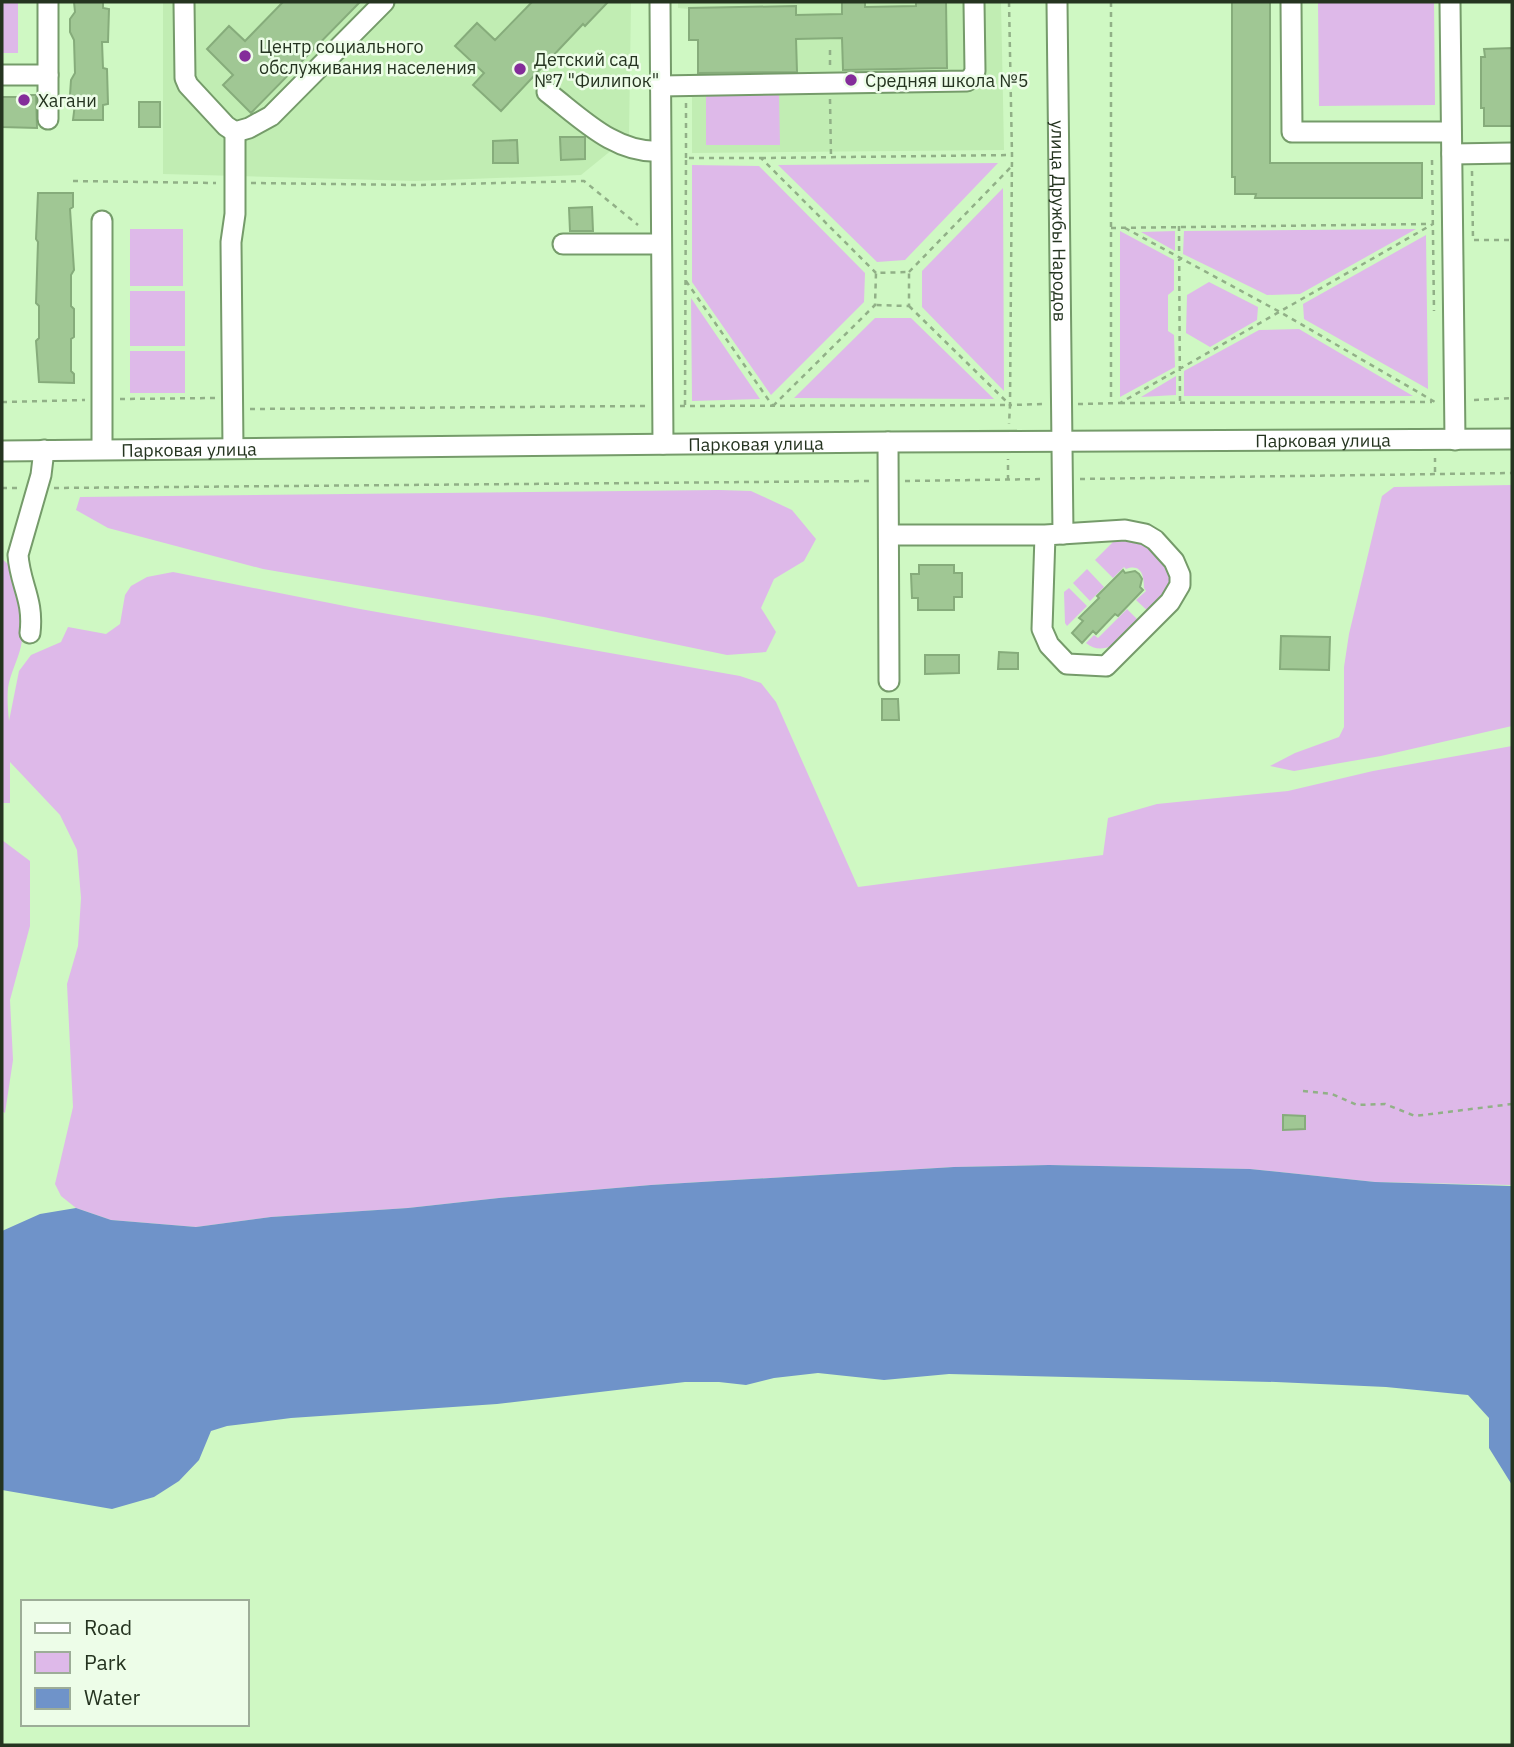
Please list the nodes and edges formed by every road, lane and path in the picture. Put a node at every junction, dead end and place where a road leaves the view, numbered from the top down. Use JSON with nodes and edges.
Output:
{"nodes":[{"id":1,"x":48,"y":2,"type":"edge"},
{"id":2,"x":184,"y":2,"type":"edge"},
{"id":3,"x":384,"y":2,"type":"edge"},
{"id":4,"x":660,"y":2,"type":"edge"},
{"id":5,"x":974,"y":2,"type":"edge"},
{"id":6,"x":1009,"y":2,"type":"edge"},
{"id":7,"x":1057,"y":2,"type":"edge"},
{"id":8,"x":1111,"y":2,"type":"edge"},
{"id":9,"x":1291,"y":2,"type":"edge"},
{"id":10,"x":1450,"y":2,"type":"edge"},
{"id":11,"x":830,"y":50,"type":"dead end"},
{"id":12,"x":2,"y":75,"type":"edge"},
{"id":13,"x":48,"y":75,"type":"junction"},
{"id":14,"x":830,"y":83,"type":"junction"},
{"id":15,"x":660,"y":86,"type":"junction"},
{"id":16,"x":547,"y":92,"type":"dead end"},
{"id":17,"x":48,"y":119,"type":"dead end"},
{"id":18,"x":235,"y":132,"type":"junction"},
{"id":19,"x":1451,"y":132,"type":"junction"},
{"id":20,"x":660,"y":151,"type":"junction"},
{"id":21,"x":1512,"y":153,"type":"edge"},
{"id":22,"x":1452,"y":154,"type":"junction"},
{"id":23,"x":1012,"y":155,"type":"junction"},
{"id":24,"x":831,"y":157,"type":"junction"},
{"id":25,"x":761,"y":158,"type":"junction"},
{"id":26,"x":1472,"y":164,"type":"dead end"},
{"id":27,"x":1011,"y":167,"type":"junction"},
{"id":28,"x":73,"y":181,"type":"dead end"},
{"id":29,"x":235,"y":183,"type":"junction"},
{"id":30,"x":102,"y":221,"type":"dead end"},
{"id":31,"x":1179,"y":226,"type":"junction"},
{"id":32,"x":1111,"y":228,"type":"junction"},
{"id":33,"x":1125,"y":228,"type":"junction"},
{"id":34,"x":1512,"y":240,"type":"edge"},
{"id":35,"x":563,"y":244,"type":"dead end"},
{"id":36,"x":661,"y":244,"type":"junction"},
{"id":37,"x":1180,"y":258,"type":"junction"},
{"id":38,"x":686,"y":265,"type":"junction"},
{"id":39,"x":876,"y":272,"type":"junction"},
{"id":40,"x":909,"y":272,"type":"junction"},
{"id":41,"x":686,"y":281,"type":"junction"},
{"id":42,"x":875,"y":305,"type":"junction"},
{"id":43,"x":909,"y":306,"type":"junction"},
{"id":44,"x":1280,"y":312,"type":"junction"},
{"id":45,"x":1180,"y":369,"type":"junction"},
{"id":46,"x":102,"y":400,"type":"junction"},
{"id":47,"x":2,"y":402,"type":"edge"},
{"id":48,"x":1120,"y":402,"type":"junction"},
{"id":49,"x":1180,"y":402,"type":"junction"},
{"id":50,"x":233,"y":403,"type":"junction"},
{"id":51,"x":1111,"y":403,"type":"junction"},
{"id":52,"x":1063,"y":404,"type":"junction"},
{"id":53,"x":1010,"y":405,"type":"junction"},
{"id":54,"x":662,"y":406,"type":"junction"},
{"id":55,"x":685,"y":406,"type":"junction"},
{"id":56,"x":773,"y":406,"type":"junction"},
{"id":57,"x":1512,"y":439,"type":"edge"},
{"id":58,"x":1455,"y":440,"type":"junction"},
{"id":59,"x":1063,"y":441,"type":"junction"},
{"id":60,"x":888,"y":442,"type":"junction"},
{"id":61,"x":663,"y":444,"type":"junction"},
{"id":62,"x":233,"y":448,"type":"junction"},
{"id":63,"x":102,"y":449,"type":"junction"},
{"id":64,"x":44,"y":450,"type":"junction"},
{"id":65,"x":2,"y":451,"type":"edge"},
{"id":66,"x":1512,"y":473,"type":"edge"},
{"id":67,"x":1063,"y":479,"type":"junction"},
{"id":68,"x":888,"y":481,"type":"junction"},
{"id":69,"x":2,"y":488,"type":"edge"},
{"id":70,"x":38,"y":488,"type":"junction"},
{"id":71,"x":888,"y":535,"type":"junction"},
{"id":72,"x":1054,"y":535,"type":"junction"},
{"id":73,"x":30,"y":634,"type":"dead end"},
{"id":74,"x":889,"y":681,"type":"dead end"},
{"id":75,"x":1303,"y":1091,"type":"dead end"},
{"id":76,"x":1512,"y":1104,"type":"edge"}],
"edges":[{"from":1,"to":13,"type":"street"},
{"from":2,"to":18,"type":"street"},
{"from":3,"to":18,"type":"street"},
{"from":4,"to":15,"type":"street"},
{"from":5,"to":14,"type":"street"},
{"from":6,"to":23,"type":"path"},
{"from":7,"to":52,"type":"street","name":"улица Дружбы Народов"},
{"from":8,"to":32,"type":"path"},
{"from":9,"to":19,"type":"street"},
{"from":10,"to":19,"type":"street"},
{"from":11,"to":14,"type":"path"},
{"from":12,"to":13,"type":"street"},
{"from":13,"to":17,"type":"street"},
{"from":14,"to":15,"type":"street"},
{"from":14,"to":24,"type":"path"},
{"from":15,"to":20,"type":"street"},
{"from":16,"to":20,"type":"street"},
{"from":18,"to":29,"type":"street"},
{"from":19,"to":22,"type":"street"},
{"from":20,"to":36,"type":"street"},
{"from":21,"to":22,"type":"street"},
{"from":22,"to":58,"type":"street"},
{"from":23,"to":24,"type":"path"},
{"from":23,"to":27,"type":"path"},
{"from":24,"to":25,"type":"path"},
{"from":25,"to":38,"type":"path"},
{"from":25,"to":39,"type":"path"},
{"from":26,"to":34,"type":"path"},
{"from":27,"to":40,"type":"path"},
{"from":27,"to":53,"type":"path"},
{"from":28,"to":29,"type":"path"},
{"from":29,"to":36,"type":"path"},
{"from":29,"to":50,"type":"street"},
{"from":30,"to":46,"type":"street"},
{"from":31,"to":33,"type":"path"},
{"from":31,"to":37,"type":"path"},
{"from":31,"to":44,"type":"path"},
{"from":32,"to":33,"type":"path"},
{"from":32,"to":51,"type":"path"},
{"from":33,"to":37,"type":"path"},
{"from":35,"to":36,"type":"street"},
{"from":36,"to":38,"type":"path"},
{"from":36,"to":54,"type":"street"},
{"from":37,"to":44,"type":"path"},
{"from":37,"to":45,"type":"path"},
{"from":38,"to":41,"type":"path"},
{"from":39,"to":40,"type":"path"},
{"from":39,"to":42,"type":"path"},
{"from":40,"to":43,"type":"path"},
{"from":41,"to":55,"type":"path"},
{"from":41,"to":56,"type":"path"},
{"from":42,"to":43,"type":"path"},
{"from":42,"to":56,"type":"path"},
{"from":43,"to":53,"type":"path"},
{"from":44,"to":45,"type":"path"},
{"from":44,"to":49,"type":"path"},
{"from":45,"to":48,"type":"path"},
{"from":45,"to":49,"type":"path"},
{"from":46,"to":47,"type":"path"},
{"from":46,"to":50,"type":"path"},
{"from":46,"to":63,"type":"street"},
{"from":48,"to":49,"type":"path"},
{"from":48,"to":51,"type":"path"},
{"from":50,"to":54,"type":"path"},
{"from":50,"to":62,"type":"street"},
{"from":51,"to":52,"type":"path"},
{"from":52,"to":53,"type":"path"},
{"from":52,"to":59,"type":"street","name":"улица Дружбы Народов"},
{"from":53,"to":56,"type":"path"},
{"from":54,"to":55,"type":"path"},
{"from":54,"to":61,"type":"street"},
{"from":55,"to":56,"type":"path"},
{"from":57,"to":58,"type":"street","name":"Парковая улица"},
{"from":58,"to":59,"type":"street","name":"Парковая улица"},
{"from":59,"to":60,"type":"street","name":"Парковая улица"},
{"from":59,"to":67,"type":"street","name":"улица Дружбы Народов"},
{"from":60,"to":61,"type":"street","name":"Парковая улица"},
{"from":60,"to":68,"type":"street"},
{"from":61,"to":62,"type":"street","name":"Парковая улица"},
{"from":62,"to":63,"type":"street","name":"Парковая улица"},
{"from":63,"to":64,"type":"street","name":"Парковая улица"},
{"from":64,"to":65,"type":"street","name":"Парковая улица"},
{"from":64,"to":70,"type":"street"},
{"from":66,"to":67,"type":"path"},
{"from":67,"to":68,"type":"path"},
{"from":67,"to":72,"type":"street","name":"улица Дружбы Народов"},
{"from":68,"to":70,"type":"path"},
{"from":68,"to":71,"type":"street"},
{"from":69,"to":70,"type":"path"},
{"from":70,"to":73,"type":"street"},
{"from":71,"to":72,"type":"street"},
{"from":71,"to":74,"type":"street"},
{"from":72,"to":72,"type":"street"},
{"from":75,"to":76,"type":"path"}]}
